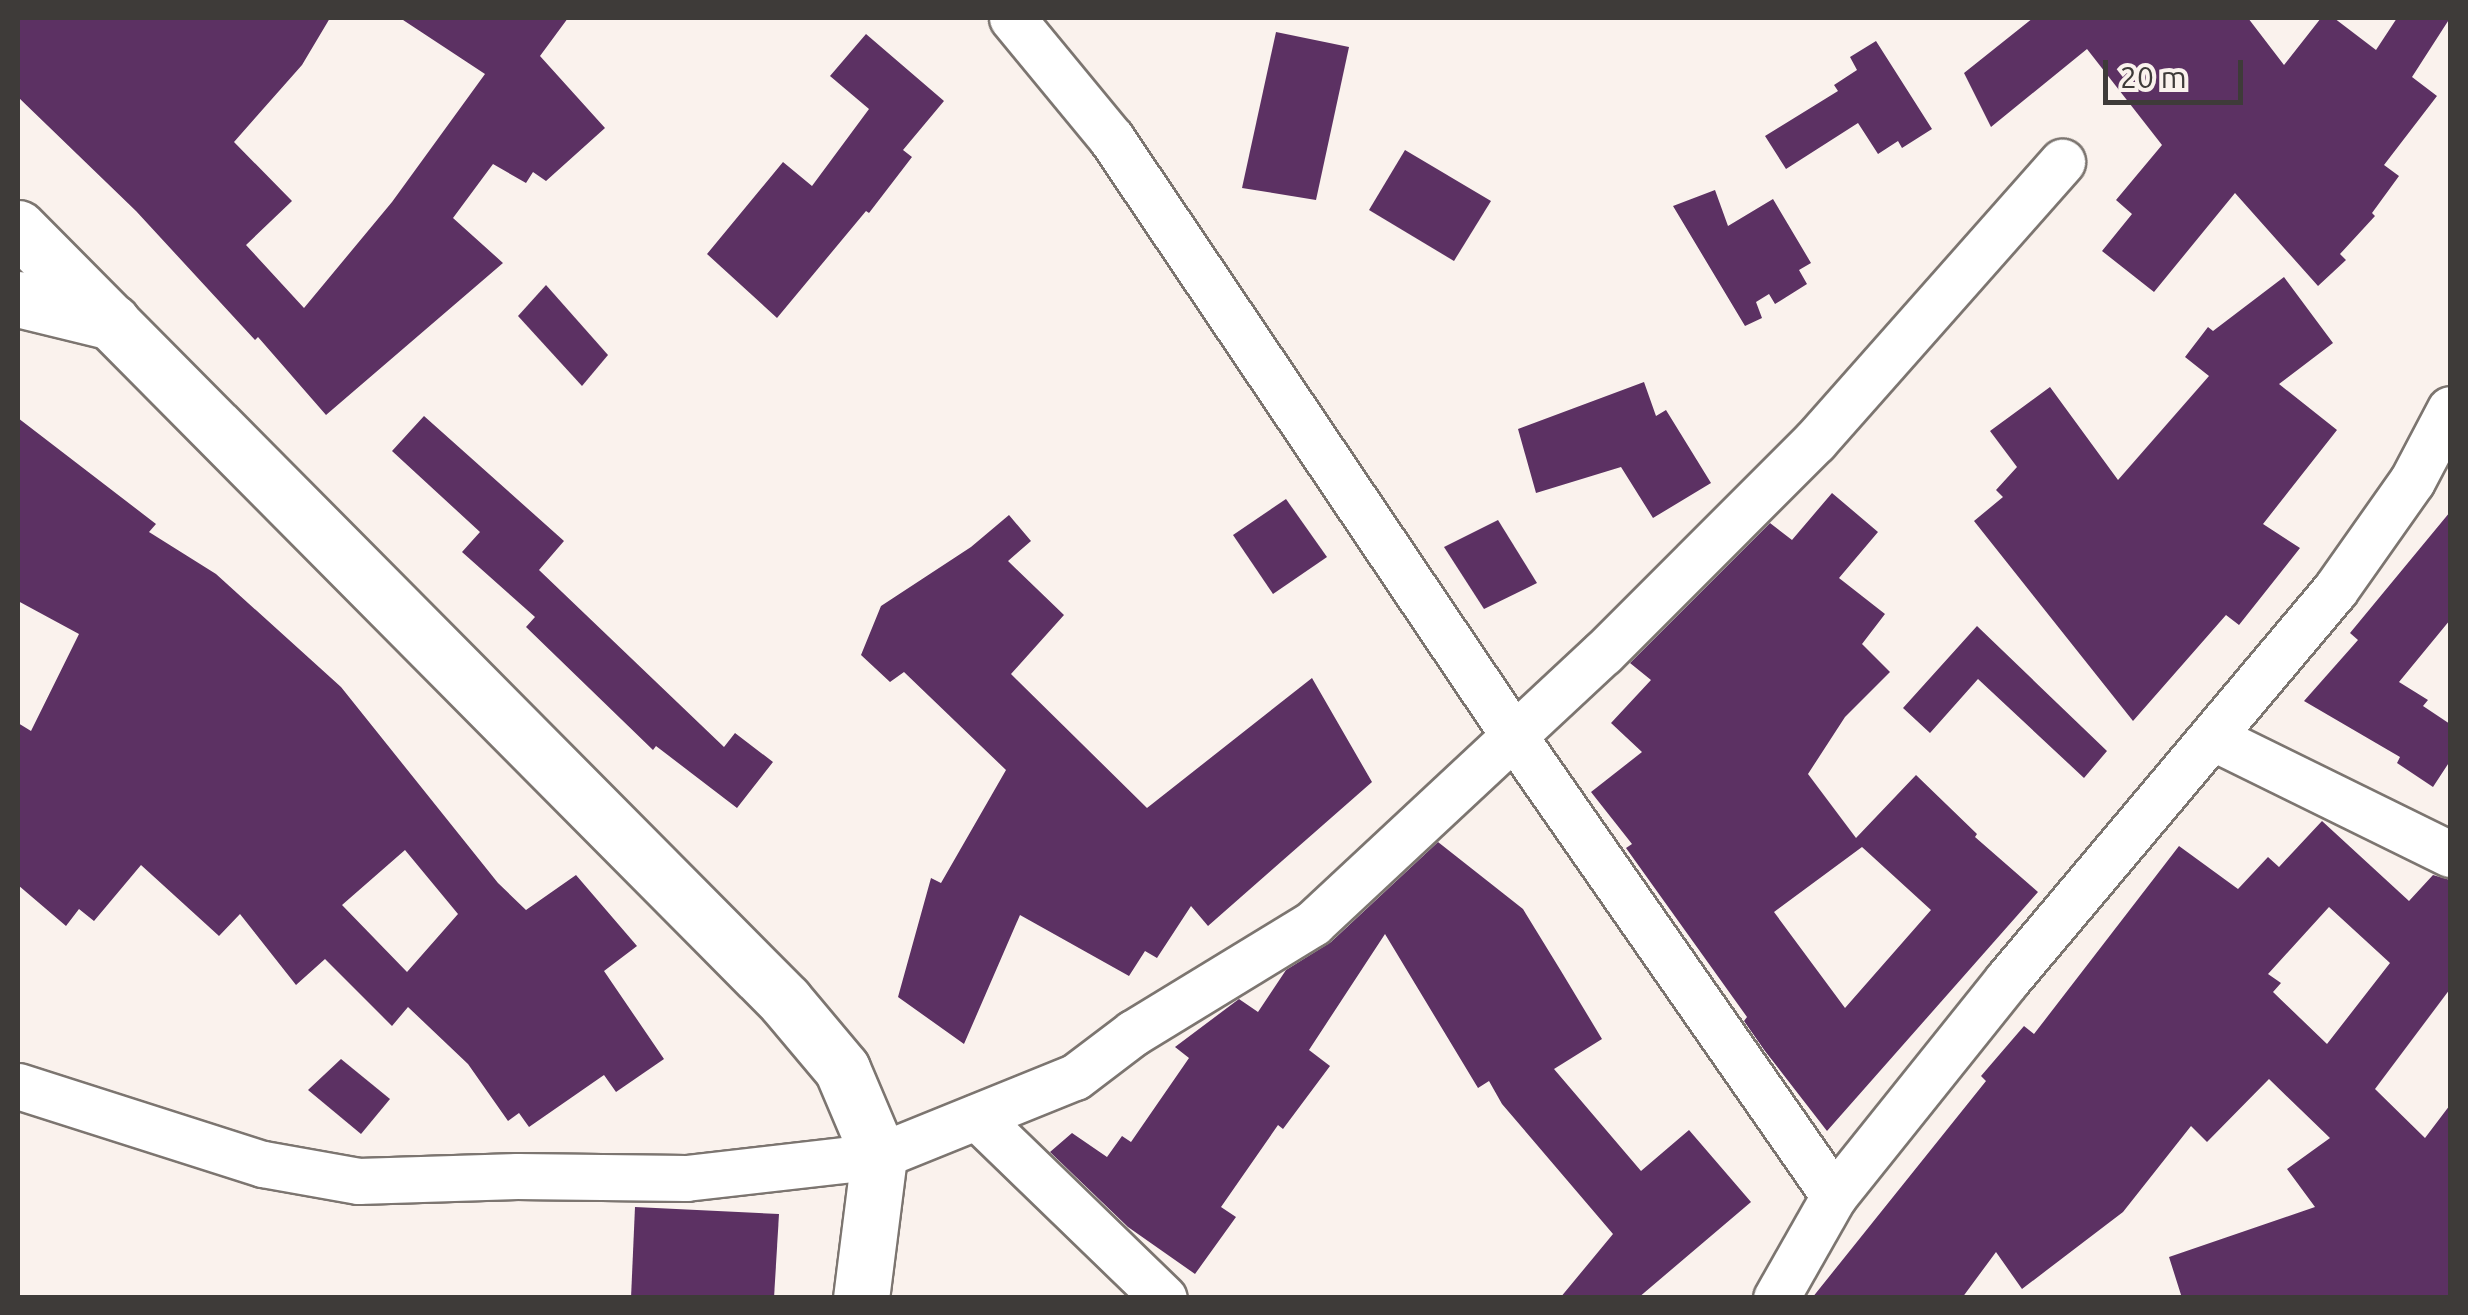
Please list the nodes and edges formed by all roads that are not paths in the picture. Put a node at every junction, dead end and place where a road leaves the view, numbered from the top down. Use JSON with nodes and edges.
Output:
{"nodes":[{"id":1,"x":1012,"y":18,"type":"edge"},
{"id":2,"x":2062,"y":162,"type":"dead end"},
{"id":3,"x":18,"y":228,"type":"edge"},
{"id":4,"x":18,"y":300,"type":"edge"},
{"id":5,"x":114,"y":323,"type":"junction"},
{"id":6,"x":2450,"y":410,"type":"edge"},
{"id":7,"x":1512,"y":733,"type":"junction"},
{"id":8,"x":2212,"y":737,"type":"junction"},
{"id":9,"x":2450,"y":854,"type":"edge"},
{"id":10,"x":18,"y":1086,"type":"edge"},
{"id":11,"x":977,"y":1117,"type":"junction"},
{"id":12,"x":879,"y":1156,"type":"junction"},
{"id":13,"x":1834,"y":1196,"type":"junction"},
{"id":14,"x":861,"y":1298,"type":"edge"},
{"id":15,"x":1164,"y":1298,"type":"edge"},
{"id":16,"x":1776,"y":1298,"type":"edge"}],
"edges":[{"from":1,"to":7,"type":"street"},
{"from":2,"to":7,"type":"street"},
{"from":3,"to":5,"type":"main road"},
{"from":4,"to":5,"type":"main road"},
{"from":5,"to":12,"type":"main road"},
{"from":6,"to":8,"type":"street"},
{"from":7,"to":11,"type":"street"},
{"from":7,"to":13,"type":"street"},
{"from":8,"to":9,"type":"street"},
{"from":8,"to":13,"type":"street"},
{"from":10,"to":12,"type":"street"},
{"from":11,"to":12,"type":"street"},
{"from":11,"to":15,"type":"street"},
{"from":12,"to":14,"type":"main road"},
{"from":13,"to":16,"type":"street"}]}
